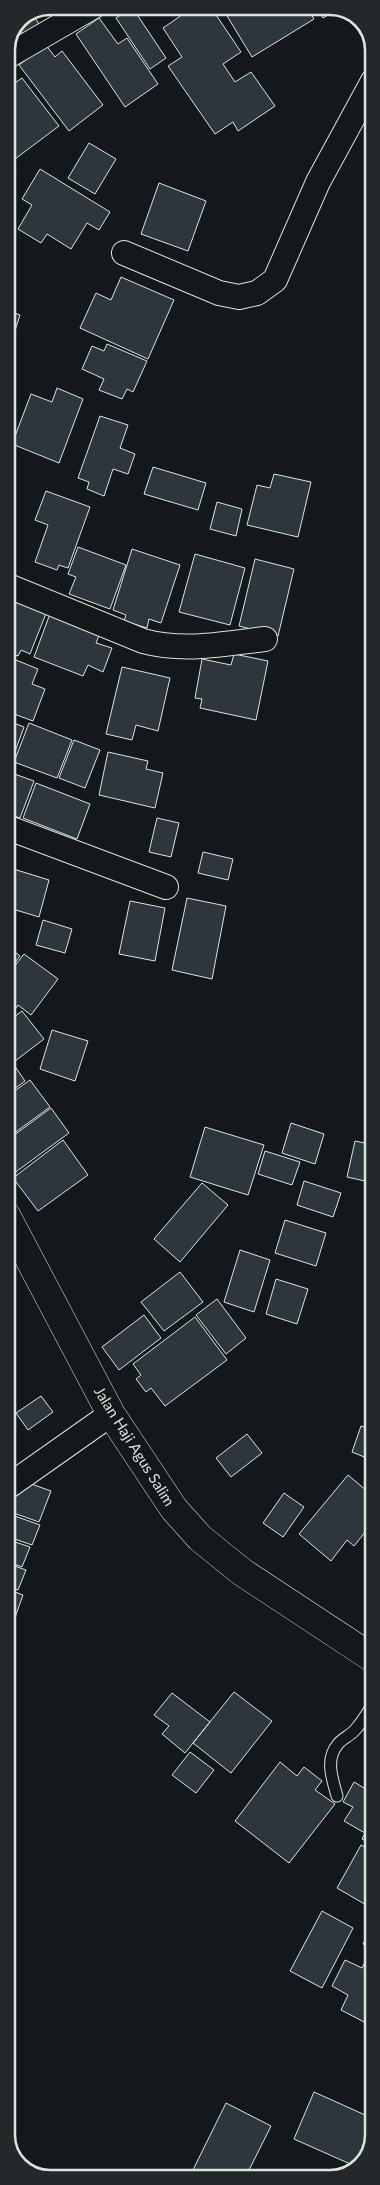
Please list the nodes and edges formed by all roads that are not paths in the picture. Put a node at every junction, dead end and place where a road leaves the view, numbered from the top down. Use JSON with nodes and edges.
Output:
{"nodes":[{"id":1,"x":78,"y":15,"type":"edge"},
{"id":2,"x":15,"y":52,"type":"edge"},
{"id":3,"x":365,"y":96,"type":"edge"},
{"id":4,"x":124,"y":253,"type":"dead end"},
{"id":5,"x":15,"y":589,"type":"edge"},
{"id":6,"x":264,"y":639,"type":"dead end"},
{"id":7,"x":15,"y":830,"type":"edge"},
{"id":8,"x":166,"y":887,"type":"dead end"},
{"id":9,"x":15,"y":1232,"type":"edge"},
{"id":10,"x":111,"y":1414,"type":"junction"},
{"id":11,"x":15,"y":1482,"type":"edge"},
{"id":12,"x":365,"y":1653,"type":"edge"},
{"id":13,"x":365,"y":1717,"type":"edge"},
{"id":14,"x":337,"y":1796,"type":"dead end"}],
"edges":[{"from":1,"to":2,"type":"street"},
{"from":3,"to":4,"type":"street"},
{"from":5,"to":6,"type":"street"},
{"from":7,"to":8,"type":"street"},
{"from":9,"to":10,"type":"main road","name":"Jalan Haji Agus Salim"},
{"from":10,"to":11,"type":"street"},
{"from":10,"to":12,"type":"main road","name":"Jalan Haji Agus Salim"},
{"from":13,"to":14,"type":"lane"}]}
